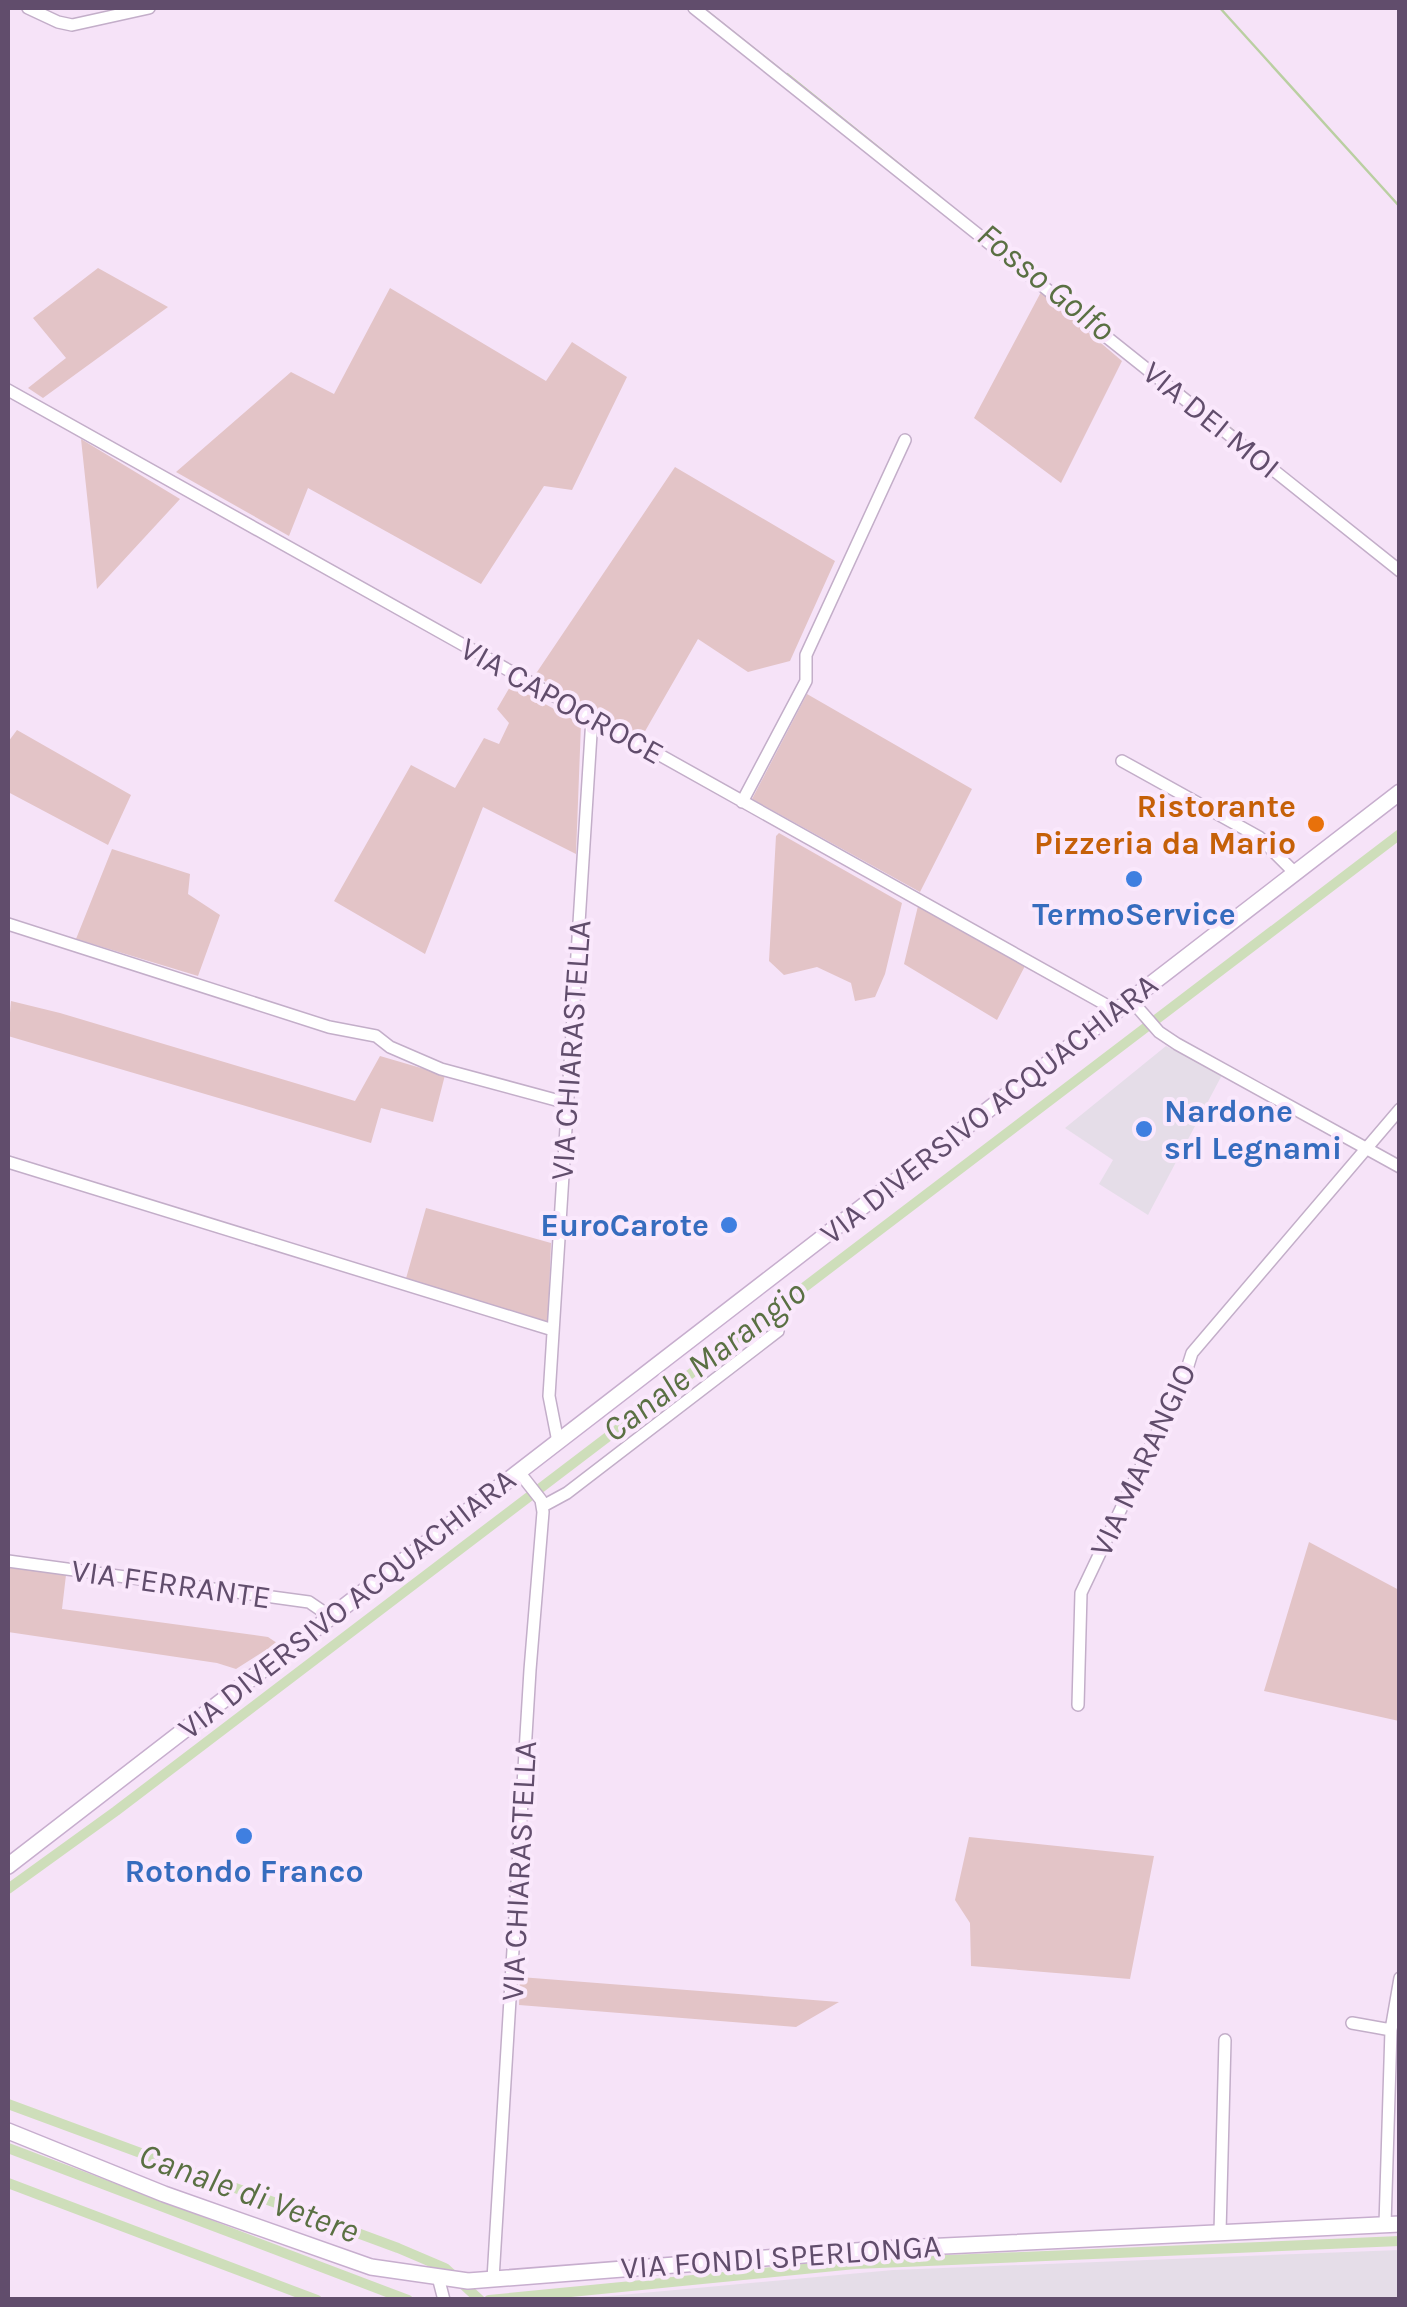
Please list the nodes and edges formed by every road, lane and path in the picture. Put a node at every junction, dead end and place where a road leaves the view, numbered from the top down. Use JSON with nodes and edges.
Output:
{"nodes":[{"id":1,"x":28,"y":8,"type":"edge"},
{"id":2,"x":150,"y":8,"type":"edge"},
{"id":3,"x":694,"y":8,"type":"edge"},
{"id":4,"x":8,"y":390,"type":"edge"},
{"id":5,"x":904,"y":440,"type":"dead end"},
{"id":6,"x":1400,"y":571,"type":"edge"},
{"id":7,"x":592,"y":718,"type":"junction"},
{"id":8,"x":1122,"y":762,"type":"dead end"},
{"id":9,"x":1400,"y":792,"type":"edge"},
{"id":10,"x":742,"y":802,"type":"junction"},
{"id":11,"x":1295,"y":873,"type":"junction"},
{"id":12,"x":8,"y":924,"type":"edge"},
{"id":13,"x":1135,"y":1003,"type":"junction"},
{"id":14,"x":1117,"y":1010,"type":"junction"},
{"id":15,"x":568,"y":1103,"type":"junction"},
{"id":16,"x":1400,"y":1108,"type":"edge"},
{"id":17,"x":1365,"y":1148,"type":"junction"},
{"id":18,"x":8,"y":1162,"type":"edge"},
{"id":19,"x":1400,"y":1168,"type":"edge"},
{"id":20,"x":553,"y":1330,"type":"junction"},
{"id":21,"x":778,"y":1331,"type":"dead end"},
{"id":22,"x":558,"y":1442,"type":"junction"},
{"id":23,"x":523,"y":1477,"type":"junction"},
{"id":24,"x":542,"y":1503,"type":"junction"},
{"id":25,"x":8,"y":1561,"type":"edge"},
{"id":26,"x":331,"y":1617,"type":"junction"},
{"id":27,"x":1078,"y":1705,"type":"dead end"},
{"id":28,"x":8,"y":1866,"type":"edge"},
{"id":29,"x":1400,"y":1978,"type":"edge"},
{"id":30,"x":1352,"y":2024,"type":"dead end"},
{"id":31,"x":1391,"y":2030,"type":"junction"},
{"id":32,"x":1226,"y":2040,"type":"dead end"},
{"id":33,"x":8,"y":2131,"type":"edge"},
{"id":34,"x":1392,"y":2224,"type":"edge"},
{"id":35,"x":1220,"y":2232,"type":"junction"},
{"id":36,"x":493,"y":2279,"type":"junction"},
{"id":37,"x":443,"y":2287,"type":"edge"},
{"id":38,"x":455,"y":2300,"type":"edge"}],
"edges":[{"from":1,"to":2,"type":"street"},
{"from":3,"to":6,"type":"street","name":"VIA DEI MOI"},
{"from":4,"to":7,"type":"street","name":"VIA CAPOCROCE"},
{"from":5,"to":10,"type":"street"},
{"from":7,"to":10,"type":"street","name":"VIA CAPOCROCE"},
{"from":7,"to":15,"type":"street","name":"VIA CHIARASTELLA"},
{"from":8,"to":11,"type":"street"},
{"from":9,"to":11,"type":"main road","name":"VIA DIVERSIVO ACQUACHIARA"},
{"from":10,"to":14,"type":"street","name":"VIA CAPOCROCE"},
{"from":11,"to":13,"type":"main road","name":"VIA DIVERSIVO ACQUACHIARA"},
{"from":12,"to":15,"type":"street"},
{"from":13,"to":14,"type":"main road","name":"VIA DIVERSIVO ACQUACHIARA"},
{"from":13,"to":17,"type":"street"},
{"from":14,"to":22,"type":"main road","name":"VIA DIVERSIVO ACQUACHIARA"},
{"from":15,"to":20,"type":"street","name":"VIA CHIARASTELLA"},
{"from":16,"to":17,"type":"street","name":"VIA MARANGIO"},
{"from":17,"to":19,"type":"street"},
{"from":17,"to":27,"type":"street","name":"VIA MARANGIO"},
{"from":18,"to":20,"type":"street"},
{"from":20,"to":22,"type":"street","name":"VIA CHIARASTELLA"},
{"from":21,"to":24,"type":"street"},
{"from":22,"to":23,"type":"main road","name":"VIA DIVERSIVO ACQUACHIARA"},
{"from":23,"to":24,"type":"street"},
{"from":23,"to":26,"type":"main road","name":"VIA DIVERSIVO ACQUACHIARA"},
{"from":24,"to":36,"type":"street","name":"VIA CHIARASTELLA"},
{"from":25,"to":26,"type":"street","name":"VIA FERRANTE"},
{"from":26,"to":28,"type":"main road","name":"VIA DIVERSIVO ACQUACHIARA"},
{"from":29,"to":31,"type":"street"},
{"from":30,"to":31,"type":"street"},
{"from":31,"to":34,"type":"street"},
{"from":32,"to":35,"type":"street"},
{"from":33,"to":37,"type":"main road","name":"VIA FONDI SPERLONGA"},
{"from":34,"to":35,"type":"main road","name":"VIA FONDI SPERLONGA"},
{"from":35,"to":36,"type":"main road","name":"VIA FONDI SPERLONGA"},
{"from":36,"to":37,"type":"main road","name":"VIA FONDI SPERLONGA"},
{"from":37,"to":38,"type":"street"}]}
